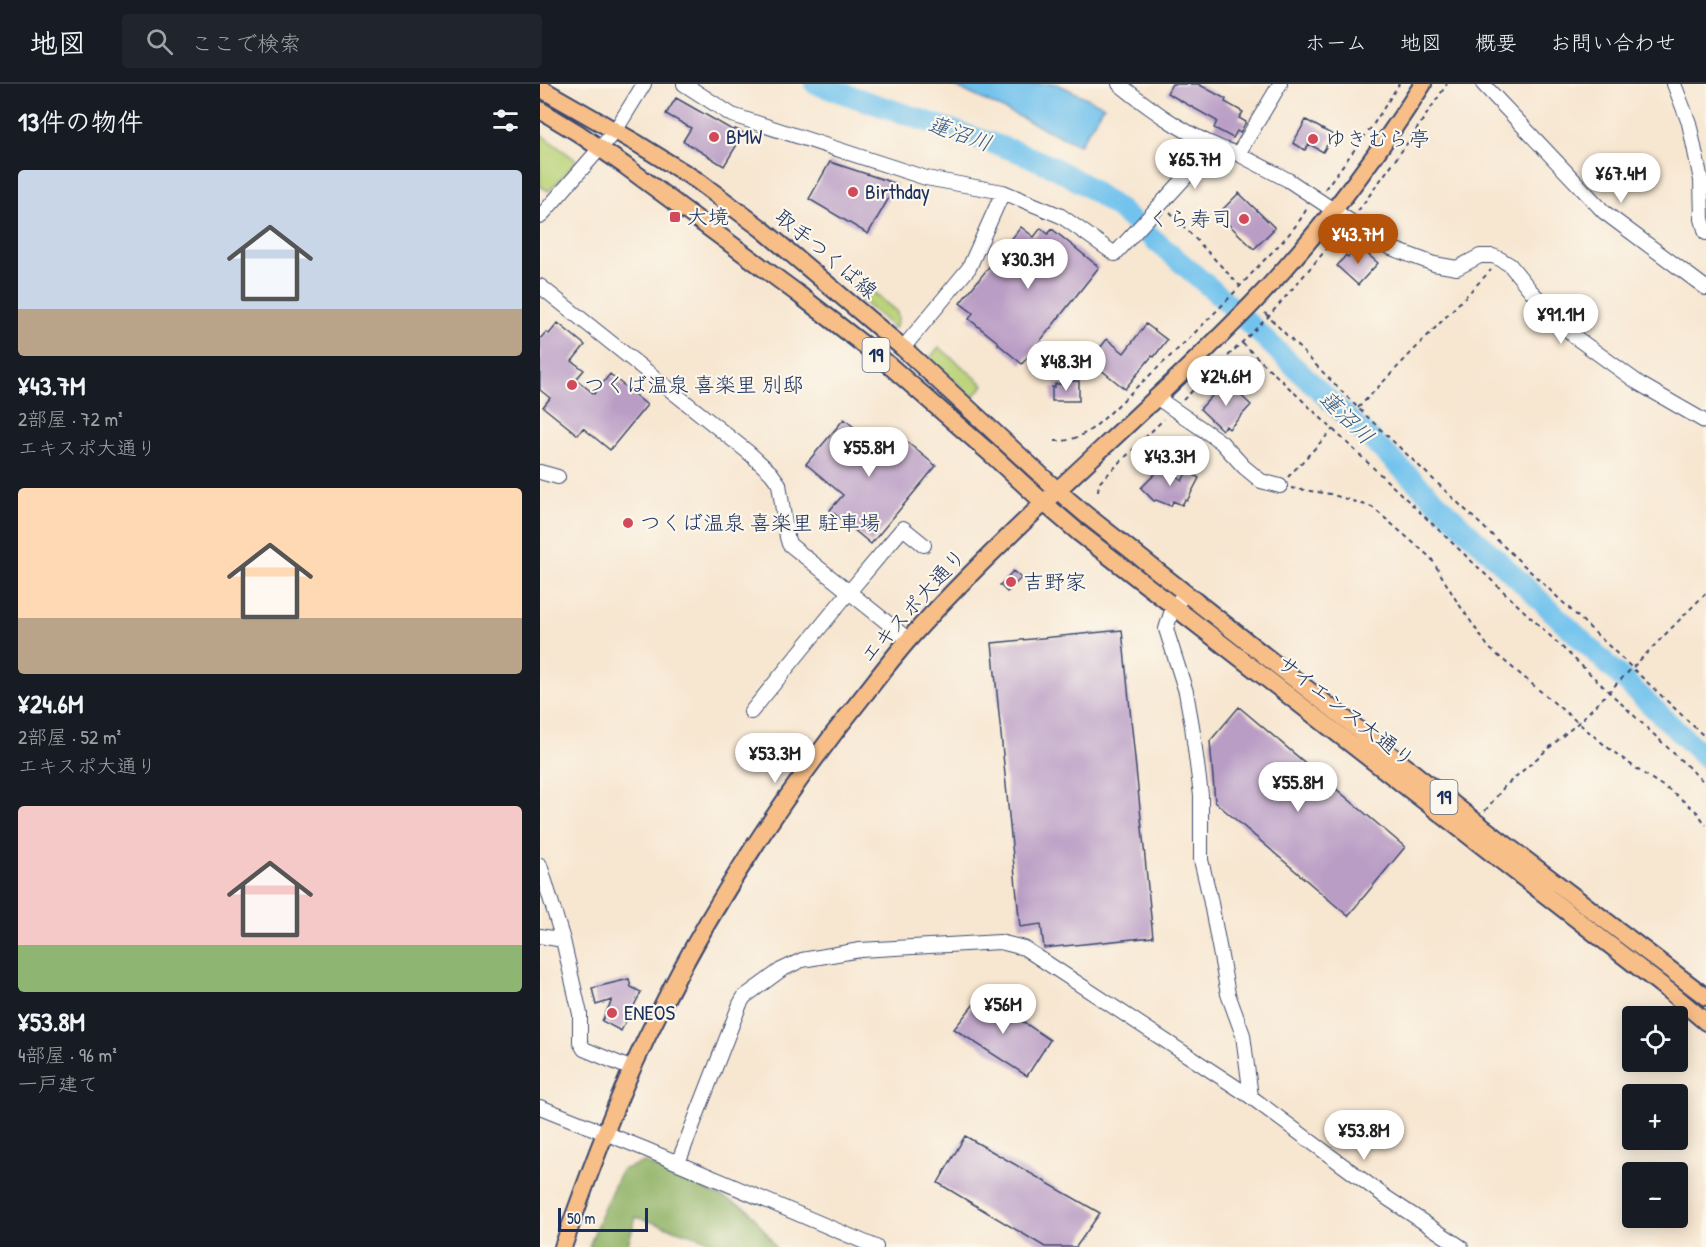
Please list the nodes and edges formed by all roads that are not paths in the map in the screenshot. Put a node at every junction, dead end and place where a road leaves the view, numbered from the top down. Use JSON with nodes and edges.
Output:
{"nodes":[{"id":1,"x":644,"y":84,"type":"edge"},
{"id":2,"x":684,"y":84,"type":"edge"},
{"id":3,"x":1119,"y":84,"type":"edge"},
{"id":4,"x":1280,"y":84,"type":"edge"},
{"id":5,"x":1423,"y":84,"type":"edge"},
{"id":6,"x":1484,"y":84,"type":"edge"},
{"id":7,"x":1674,"y":84,"type":"edge"},
{"id":8,"x":540,"y":88,"type":"edge"},
{"id":9,"x":540,"y":110,"type":"edge"},
{"id":10,"x":615,"y":131,"type":"junction"},
{"id":11,"x":1214,"y":146,"type":"junction"},
{"id":12,"x":601,"y":148,"type":"junction"},
{"id":13,"x":1238,"y":154,"type":"junction"},
{"id":14,"x":1003,"y":192,"type":"junction"},
{"id":15,"x":1334,"y":210,"type":"junction"},
{"id":16,"x":540,"y":217,"type":"edge"},
{"id":17,"x":1706,"y":233,"type":"edge"},
{"id":18,"x":540,"y":286,"type":"edge"},
{"id":19,"x":1706,"y":288,"type":"edge"},
{"id":20,"x":903,"y":348,"type":"junction"},
{"id":21,"x":1156,"y":397,"type":"junction"},
{"id":22,"x":1706,"y":422,"type":"edge"},
{"id":23,"x":540,"y":472,"type":"edge"},
{"id":24,"x":558,"y":477,"type":"dead end"},
{"id":25,"x":1280,"y":486,"type":"road end"},
{"id":26,"x":1057,"y":490,"type":"junction"},
{"id":27,"x":1044,"y":503,"type":"junction"},
{"id":28,"x":924,"y":545,"type":"dead end"},
{"id":29,"x":849,"y":592,"type":"junction"},
{"id":30,"x":1186,"y":593,"type":"junction"},
{"id":31,"x":1173,"y":607,"type":"junction"},
{"id":32,"x":909,"y":640,"type":"junction"},
{"id":33,"x":751,"y":712,"type":"dead end"},
{"id":34,"x":540,"y":866,"type":"edge"},
{"id":35,"x":540,"y":936,"type":"edge"},
{"id":36,"x":562,"y":940,"type":"junction"},
{"id":37,"x":1706,"y":997,"type":"edge"},
{"id":38,"x":1706,"y":1022,"type":"edge"},
{"id":39,"x":632,"y":1069,"type":"junction"},
{"id":40,"x":1251,"y":1098,"type":"junction"},
{"id":41,"x":540,"y":1107,"type":"edge"},
{"id":42,"x":605,"y":1132,"type":"junction"},
{"id":43,"x":678,"y":1162,"type":"junction"},
{"id":44,"x":563,"y":1247,"type":"edge"},
{"id":45,"x":876,"y":1247,"type":"edge"},
{"id":46,"x":1461,"y":1247,"type":"edge"}],
"edges":[{"from":1,"to":10,"type":"street"},
{"from":2,"to":14,"type":"street"},
{"from":3,"to":11,"type":"street"},
{"from":4,"to":13,"type":"street"},
{"from":5,"to":15,"type":"main road","name":"エキスポ大通り"},
{"from":6,"to":19,"type":"street"},
{"from":7,"to":17,"type":"street"},
{"from":8,"to":10,"type":"main road","name":"取手つくば線","number":"19"},
{"from":9,"to":12,"type":"main road","number":"19"},
{"from":10,"to":12,"type":"street"},
{"from":10,"to":20,"type":"main road","name":"取手つくば線","number":"19"},
{"from":11,"to":13,"type":"street"},
{"from":11,"to":14,"type":"street"},
{"from":12,"to":16,"type":"street"},
{"from":12,"to":27,"type":"main road","number":"19"},
{"from":13,"to":15,"type":"street"},
{"from":14,"to":20,"type":"street"},
{"from":15,"to":21,"type":"main road","name":"エキスポ大通り"},
{"from":15,"to":22,"type":"street"},
{"from":18,"to":29,"type":"street"},
{"from":20,"to":26,"type":"main road","name":"取手つくば線","number":"19"},
{"from":21,"to":25,"type":"street"},
{"from":21,"to":26,"type":"main road","name":"エキスポ大通り"},
{"from":23,"to":24,"type":"street"},
{"from":26,"to":27,"type":"main road","name":"エキスポ大通り"},
{"from":26,"to":30,"type":"main road","name":"サイエンス大通り","number":"19"},
{"from":27,"to":31,"type":"main road","name":"サイエンス大通り","number":"19"},
{"from":27,"to":32,"type":"main road","name":"エキスポ大通り"},
{"from":28,"to":29,"type":"street"},
{"from":29,"to":32,"type":"street"},
{"from":29,"to":33,"type":"street"},
{"from":30,"to":31,"type":"street"},
{"from":30,"to":37,"type":"main road","name":"サイエンス大通り","number":"19"},
{"from":31,"to":38,"type":"main road","name":"サイエンス大通り","number":"19"},
{"from":31,"to":40,"type":"street"},
{"from":32,"to":39,"type":"main road","name":"エキスポ大通り"},
{"from":34,"to":36,"type":"street"},
{"from":35,"to":36,"type":"street"},
{"from":36,"to":39,"type":"street"},
{"from":39,"to":42,"type":"main road","name":"エキスポ大通り"},
{"from":40,"to":43,"type":"street"},
{"from":40,"to":46,"type":"street"},
{"from":41,"to":42,"type":"street"},
{"from":42,"to":43,"type":"street"},
{"from":42,"to":44,"type":"main road","name":"エキスポ大通り"},
{"from":43,"to":45,"type":"street"}]}
